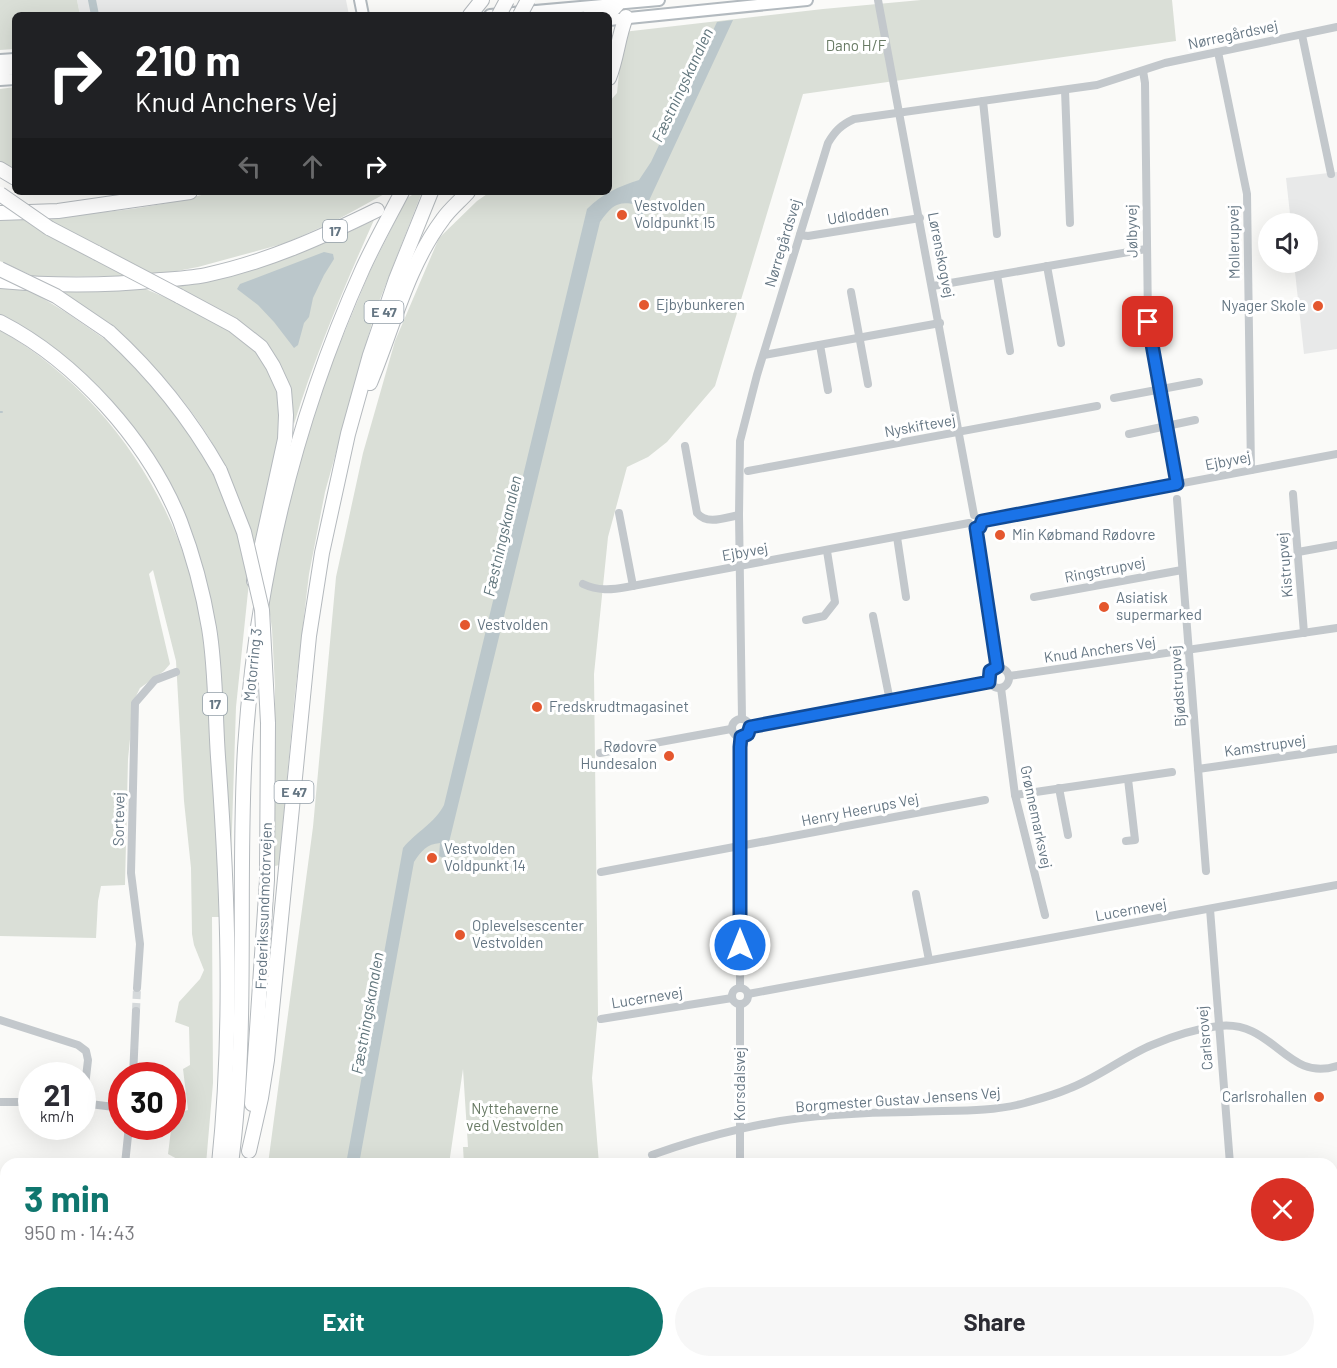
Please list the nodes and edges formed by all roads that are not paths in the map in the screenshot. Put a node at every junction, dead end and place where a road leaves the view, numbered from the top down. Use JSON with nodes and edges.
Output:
{"nodes":[{"id":1,"x":482,"y":0,"type":"edge"},
{"id":2,"x":659,"y":0,"type":"edge"},
{"id":3,"x":807,"y":0,"type":"edge"},
{"id":4,"x":878,"y":0,"type":"edge"},
{"id":5,"x":620,"y":2,"type":"edge"},
{"id":6,"x":472,"y":12,"type":"edge"},
{"id":7,"x":608,"y":12,"type":"edge"},
{"id":8,"x":612,"y":16,"type":"edge"},
{"id":9,"x":626,"y":17,"type":"junction"},
{"id":10,"x":1337,"y":27,"type":"edge"},
{"id":11,"x":1302,"y":35,"type":"junction"},
{"id":12,"x":1218,"y":52,"type":"junction"},
{"id":13,"x":612,"y":70,"type":"edge"},
{"id":14,"x":1143,"y":71,"type":"junction"},
{"id":15,"x":1065,"y":90,"type":"junction"},
{"id":16,"x":983,"y":101,"type":"junction"},
{"id":17,"x":899,"y":113,"type":"junction"},
{"id":18,"x":1331,"y":174,"type":"dead end"},
{"id":19,"x":0,"y":194,"type":"edge"},
{"id":20,"x":169,"y":195,"type":"edge"},
{"id":21,"x":400,"y":195,"type":"edge"},
{"id":22,"x":430,"y":195,"type":"edge"},
{"id":23,"x":465,"y":195,"type":"edge"},
{"id":24,"x":377,"y":210,"type":"dead end"},
{"id":25,"x":0,"y":213,"type":"edge"},
{"id":26,"x":920,"y":218,"type":"junction"},
{"id":27,"x":1070,"y":223,"type":"dead end"},
{"id":28,"x":997,"y":234,"type":"dead end"},
{"id":29,"x":800,"y":235,"type":"junction"},
{"id":30,"x":1146,"y":249,"type":"junction"},
{"id":31,"x":1047,"y":266,"type":"junction"},
{"id":32,"x":0,"y":269,"type":"edge"},
{"id":33,"x":997,"y":275,"type":"junction"},
{"id":34,"x":0,"y":280,"type":"edge"},
{"id":35,"x":933,"y":286,"type":"junction"},
{"id":36,"x":851,"y":292,"type":"dead end"},
{"id":37,"x":0,"y":322,"type":"edge"},
{"id":38,"x":940,"y":323,"type":"junction"},
{"id":39,"x":860,"y":337,"type":"junction"},
{"id":40,"x":1061,"y":343,"type":"dead end"},
{"id":41,"x":820,"y":345,"type":"junction"},
{"id":42,"x":1010,"y":351,"type":"dead end"},
{"id":43,"x":764,"y":355,"type":"junction"},
{"id":44,"x":1199,"y":382,"type":"dead end"},
{"id":45,"x":868,"y":384,"type":"dead end"},
{"id":46,"x":828,"y":390,"type":"dead end"},
{"id":47,"x":1159,"y":390,"type":"junction"},
{"id":48,"x":1114,"y":398,"type":"dead end"},
{"id":49,"x":1097,"y":406,"type":"dead end"},
{"id":50,"x":1195,"y":420,"type":"dead end"},
{"id":51,"x":1166,"y":426,"type":"junction"},
{"id":52,"x":960,"y":432,"type":"junction"},
{"id":53,"x":348,"y":434,"type":"junction"},
{"id":54,"x":1129,"y":434,"type":"dead end"},
{"id":55,"x":684,"y":446,"type":"dead end"},
{"id":56,"x":1337,"y":454,"type":"edge"},
{"id":57,"x":1251,"y":470,"type":"junction"},
{"id":58,"x":748,"y":471,"type":"dead end"},
{"id":59,"x":1177,"y":484,"type":"junction"},
{"id":60,"x":1293,"y":494,"type":"dead end"},
{"id":61,"x":1177,"y":499,"type":"dead end"},
{"id":62,"x":619,"y":513,"type":"dead end"},
{"id":63,"x":738,"y":515,"type":"junction"},
{"id":64,"x":974,"y":515,"type":"junction"},
{"id":65,"x":982,"y":521,"type":"junction"},
{"id":66,"x":969,"y":523,"type":"junction"},
{"id":67,"x":976,"y":528,"type":"junction"},
{"id":68,"x":897,"y":537,"type":"junction"},
{"id":69,"x":1337,"y":544,"type":"edge"},
{"id":70,"x":827,"y":551,"type":"junction"},
{"id":71,"x":1298,"y":552,"type":"junction"},
{"id":72,"x":739,"y":566,"type":"junction"},
{"id":73,"x":1182,"y":570,"type":"junction"},
{"id":74,"x":583,"y":584,"type":"dead end"},
{"id":75,"x":633,"y":586,"type":"junction"},
{"id":76,"x":906,"y":597,"type":"dead end"},
{"id":77,"x":1034,"y":597,"type":"dead end"},
{"id":78,"x":873,"y":616,"type":"dead end"},
{"id":79,"x":806,"y":620,"type":"dead end"},
{"id":80,"x":1337,"y":628,"type":"edge"},
{"id":81,"x":1304,"y":633,"type":"junction"},
{"id":82,"x":1189,"y":650,"type":"junction"},
{"id":83,"x":252,"y":666,"type":"junction"},
{"id":84,"x":997,"y":667,"type":"junction"},
{"id":85,"x":176,"y":672,"type":"dead end"},
{"id":86,"x":1009,"y":676,"type":"junction"},
{"id":87,"x":989,"y":682,"type":"junction"},
{"id":88,"x":1001,"y":688,"type":"junction"},
{"id":89,"x":890,"y":701,"type":"junction"},
{"id":90,"x":742,"y":719,"type":"junction"},
{"id":91,"x":750,"y":727,"type":"junction"},
{"id":92,"x":731,"y":729,"type":"junction"},
{"id":93,"x":741,"y":737,"type":"junction"},
{"id":94,"x":1337,"y":749,"type":"edge"},
{"id":95,"x":600,"y":753,"type":"dead end"},
{"id":96,"x":1198,"y":769,"type":"junction"},
{"id":97,"x":1172,"y":772,"type":"dead end"},
{"id":98,"x":1128,"y":779,"type":"junction"},
{"id":99,"x":1059,"y":789,"type":"junction"},
{"id":100,"x":1015,"y":795,"type":"junction"},
{"id":101,"x":985,"y":800,"type":"dead end"},
{"id":102,"x":1068,"y":835,"type":"dead end"},
{"id":103,"x":1126,"y":841,"type":"dead end"},
{"id":104,"x":740,"y":846,"type":"junction"},
{"id":105,"x":1206,"y":871,"type":"dead end"},
{"id":106,"x":601,"y":872,"type":"dead end"},
{"id":107,"x":1337,"y":885,"type":"edge"},
{"id":108,"x":916,"y":894,"type":"dead end"},
{"id":109,"x":1210,"y":909,"type":"junction"},
{"id":110,"x":1045,"y":915,"type":"dead end"},
{"id":111,"x":929,"y":960,"type":"junction"},
{"id":112,"x":137,"y":988,"type":"tunnel mouth"},
{"id":113,"x":740,"y":988,"type":"junction"},
{"id":114,"x":748,"y":994,"type":"junction"},
{"id":115,"x":732,"y":998,"type":"junction"},
{"id":116,"x":741,"y":1004,"type":"junction"},
{"id":117,"x":136,"y":1011,"type":"tunnel mouth"},
{"id":118,"x":601,"y":1019,"type":"dead end"},
{"id":119,"x":0,"y":1020,"type":"edge"},
{"id":120,"x":1218,"y":1026,"type":"junction"},
{"id":121,"x":88,"y":1062,"type":"edge"},
{"id":122,"x":134,"y":1062,"type":"edge"},
{"id":123,"x":1337,"y":1066,"type":"edge"},
{"id":124,"x":0,"y":1102,"type":"edge"},
{"id":125,"x":18,"y":1102,"type":"edge"},
{"id":126,"x":740,"y":1130,"type":"junction"},
{"id":127,"x":128,"y":1140,"type":"edge"},
{"id":128,"x":652,"y":1155,"type":"dead end"},
{"id":129,"x":126,"y":1158,"type":"edge"},
{"id":130,"x":219,"y":1158,"type":"edge"},
{"id":131,"x":232,"y":1158,"type":"edge"},
{"id":132,"x":248,"y":1158,"type":"edge"},
{"id":133,"x":740,"y":1158,"type":"edge"},
{"id":134,"x":1229,"y":1158,"type":"edge"}],
"edges":[{"from":1,"to":6,"type":"highway"},
{"from":2,"to":5,"type":"street"},
{"from":3,"to":9,"type":"street"},
{"from":4,"to":17,"type":"street","name":"Lørenskogvej"},
{"from":5,"to":7,"type":"highway"},
{"from":8,"to":9,"type":"street"},
{"from":9,"to":13,"type":"highway"},
{"from":10,"to":11,"type":"street","name":"Nørregårdsvej"},
{"from":11,"to":12,"type":"street","name":"Nørregårdsvej"},
{"from":11,"to":18,"type":"street"},
{"from":12,"to":14,"type":"street","name":"Nørregårdsvej"},
{"from":12,"to":57,"type":"street","name":"Mollerupvej"},
{"from":14,"to":15,"type":"street","name":"Nørregårdsvej"},
{"from":14,"to":30,"type":"street","name":"Jølbyvej"},
{"from":15,"to":16,"type":"street","name":"Nørregårdsvej"},
{"from":15,"to":27,"type":"street"},
{"from":16,"to":17,"type":"street","name":"Nørregårdsvej"},
{"from":16,"to":28,"type":"street"},
{"from":17,"to":26,"type":"street","name":"Lørenskogvej"},
{"from":17,"to":29,"type":"street","name":"Nørregårdsvej"},
{"from":19,"to":83,"type":"highway","bridge":true},
{"from":20,"to":25,"type":"highway"},
{"from":21,"to":83,"type":"highway","name":"Motorring 3","number":"E 47"},
{"from":22,"to":53,"type":"highway","number":"E 47"},
{"from":23,"to":53,"type":"highway"},
{"from":24,"to":34,"type":"highway","number":"17"},
{"from":26,"to":29,"type":"street","name":"Udlodden"},
{"from":26,"to":35,"type":"street","name":"Lørenskogvej"},
{"from":29,"to":43,"type":"street","name":"Nørregårdsvej"},
{"from":30,"to":31,"type":"street"},
{"from":30,"to":47,"type":"street","name":"Jølbyvej"},
{"from":31,"to":33,"type":"street"},
{"from":31,"to":40,"type":"street"},
{"from":32,"to":132,"type":"highway","name":"Frederikssundmotorvejen","bridge":true},
{"from":33,"to":35,"type":"street"},
{"from":33,"to":42,"type":"street"},
{"from":35,"to":38,"type":"street","name":"Lørenskogvej"},
{"from":36,"to":39,"type":"street"},
{"from":37,"to":130,"type":"highway","number":"17"},
{"from":38,"to":39,"type":"street"},
{"from":38,"to":52,"type":"street","name":"Lørenskogvej"},
{"from":39,"to":41,"type":"street"},
{"from":39,"to":45,"type":"street"},
{"from":41,"to":43,"type":"street"},
{"from":41,"to":46,"type":"street"},
{"from":43,"to":63,"type":"street","name":"Nørregårdsvej"},
{"from":44,"to":47,"type":"street"},
{"from":47,"to":48,"type":"street"},
{"from":47,"to":51,"type":"street","name":"Jølbyvej"},
{"from":49,"to":52,"type":"street","name":"Nyskiftevej"},
{"from":50,"to":51,"type":"street"},
{"from":51,"to":54,"type":"street"},
{"from":51,"to":59,"type":"street","name":"Jølbyvej"},
{"from":52,"to":58,"type":"street","name":"Nyskiftevej"},
{"from":52,"to":64,"type":"street","name":"Lørenskogvej"},
{"from":53,"to":132,"type":"highway","number":"E 47"},
{"from":55,"to":63,"type":"street"},
{"from":56,"to":57,"type":"street","name":"Ejbyvej"},
{"from":57,"to":59,"type":"street","name":"Ejbyvej"},
{"from":59,"to":65,"type":"street","name":"Ejbyvej"},
{"from":60,"to":71,"type":"street","name":"Kistrupvej"},
{"from":61,"to":73,"type":"street","name":"Bjødstrupvej"},
{"from":62,"to":75,"type":"street"},
{"from":63,"to":72,"type":"street","name":"Nørregårdsvej"},
{"from":64,"to":65,"type":"street"},
{"from":64,"to":66,"type":"street"},
{"from":65,"to":67,"type":"street"},
{"from":66,"to":67,"type":"street"},
{"from":66,"to":68,"type":"street","name":"Ejbyvej"},
{"from":67,"to":84,"type":"street"},
{"from":68,"to":70,"type":"street","name":"Ejbyvej"},
{"from":68,"to":76,"type":"street"},
{"from":69,"to":71,"type":"street"},
{"from":70,"to":72,"type":"street","name":"Ejbyvej"},
{"from":70,"to":79,"type":"street"},
{"from":71,"to":81,"type":"street","name":"Kistrupvej"},
{"from":72,"to":75,"type":"street","name":"Ejbyvej"},
{"from":72,"to":90,"type":"street"},
{"from":73,"to":77,"type":"street","name":"Ringstrupvej"},
{"from":73,"to":82,"type":"street","name":"Bjødstrupvej"},
{"from":74,"to":75,"type":"street","name":"Ejbyvej"},
{"from":78,"to":89,"type":"street"},
{"from":80,"to":81,"type":"street","name":"Knud Anchers Vej"},
{"from":81,"to":82,"type":"street","name":"Knud Anchers Vej"},
{"from":82,"to":86,"type":"street","name":"Knud Anchers Vej"},
{"from":82,"to":96,"type":"street","name":"Bjødstrupvej"},
{"from":83,"to":131,"type":"highway","name":"Motorring 3","number":"E 47"},
{"from":84,"to":86,"type":"street"},
{"from":84,"to":87,"type":"street"},
{"from":85,"to":112,"type":"street","name":"Sortevej"},
{"from":86,"to":88,"type":"street"},
{"from":87,"to":88,"type":"street"},
{"from":87,"to":89,"type":"street"},
{"from":88,"to":100,"type":"street","name":"Grønnemarksvej"},
{"from":89,"to":91,"type":"street"},
{"from":90,"to":91,"type":"street"},
{"from":90,"to":92,"type":"street"},
{"from":91,"to":93,"type":"street"},
{"from":92,"to":93,"type":"street"},
{"from":92,"to":95,"type":"street"},
{"from":93,"to":104,"type":"street"},
{"from":94,"to":96,"type":"street","name":"Kamstrupvej"},
{"from":96,"to":105,"type":"street","name":"Bjødstrupvej"},
{"from":97,"to":98,"type":"street"},
{"from":98,"to":99,"type":"street"},
{"from":98,"to":103,"type":"street"},
{"from":99,"to":100,"type":"street"},
{"from":99,"to":102,"type":"street"},
{"from":100,"to":110,"type":"street","name":"Grønnemarksvej"},
{"from":101,"to":104,"type":"street","name":"Henry Heerups Vej"},
{"from":104,"to":106,"type":"street","name":"Henry Heerups Vej"},
{"from":104,"to":113,"type":"street"},
{"from":107,"to":109,"type":"street","name":"Lucernevej"},
{"from":108,"to":111,"type":"street"},
{"from":109,"to":111,"type":"street","name":"Lucernevej"},
{"from":109,"to":120,"type":"street","name":"Carlsrovej"},
{"from":111,"to":114,"type":"street","name":"Lucernevej"},
{"from":113,"to":114,"type":"street"},
{"from":113,"to":115,"type":"street"},
{"from":114,"to":116,"type":"street"},
{"from":115,"to":116,"type":"street"},
{"from":115,"to":118,"type":"street","name":"Lucernevej"},
{"from":116,"to":126,"type":"street","name":"Korsdalsvej"},
{"from":117,"to":122,"type":"street"},
{"from":119,"to":121,"type":"street"},
{"from":120,"to":123,"type":"street","name":"Borgmester Gustav Jensens Vej"},
{"from":120,"to":126,"type":"street","name":"Borgmester Gustav Jensens Vej"},
{"from":120,"to":134,"type":"street","name":"Carlsrovej"},
{"from":124,"to":125,"type":"street"},
{"from":126,"to":128,"type":"street","name":"Borgmester Gustav Jensens Vej"},
{"from":126,"to":133,"type":"street","name":"Korsdalsvej"},
{"from":127,"to":129,"type":"street"}]}
